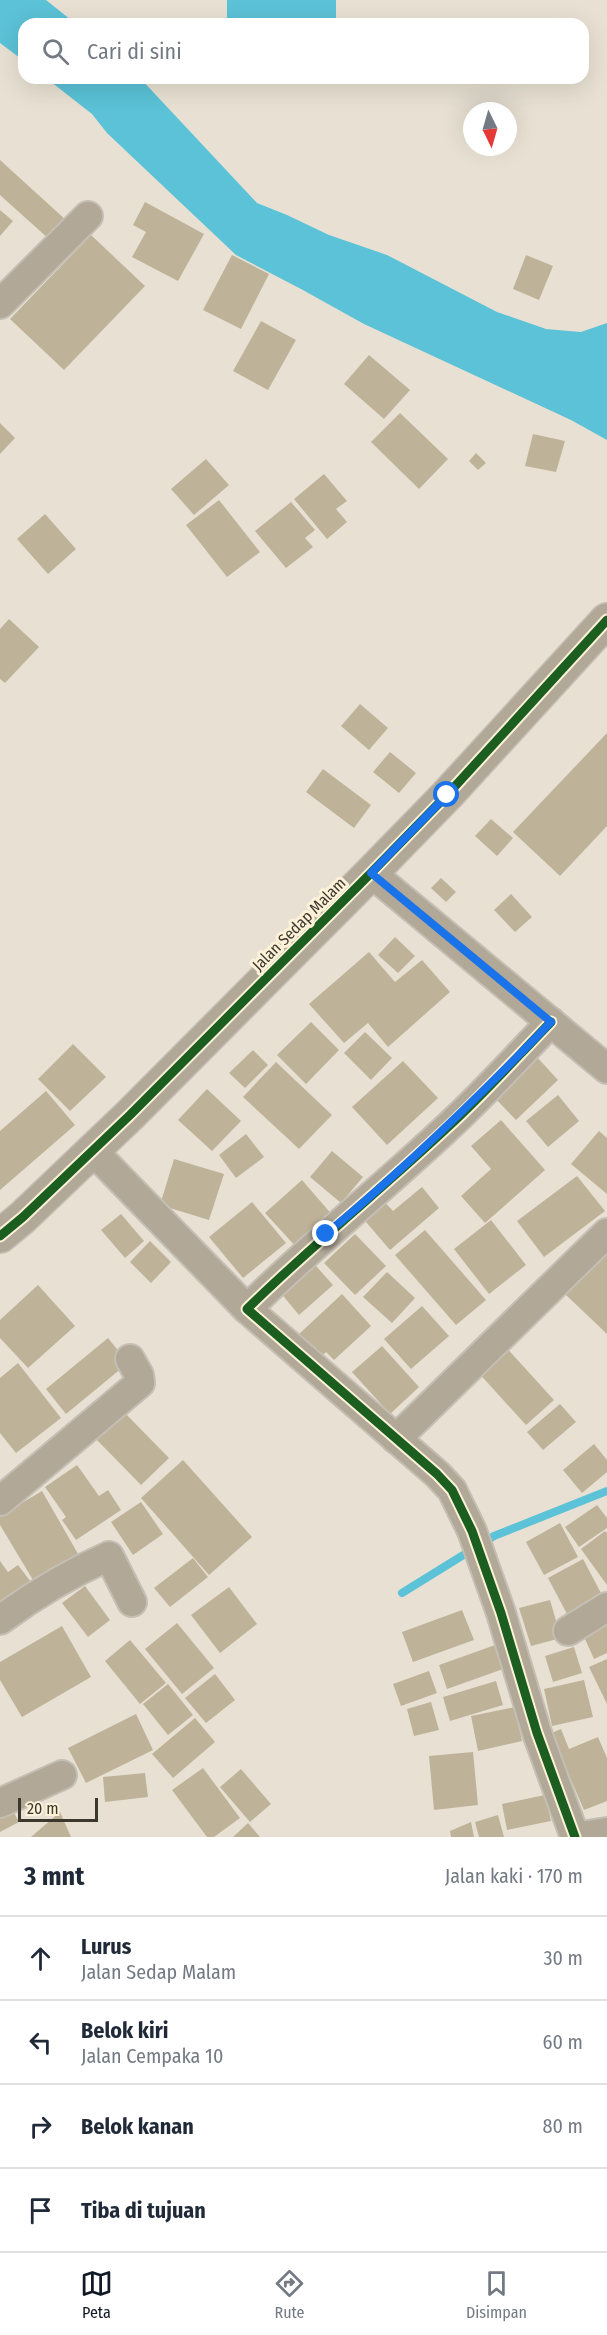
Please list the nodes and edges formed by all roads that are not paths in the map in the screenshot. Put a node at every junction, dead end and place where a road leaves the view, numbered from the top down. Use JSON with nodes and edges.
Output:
{"nodes":[{"id":1,"x":88,"y":216,"type":"dead end"},
{"id":2,"x":0,"y":304,"type":"edge"},
{"id":3,"x":607,"y":620,"type":"edge"},
{"id":4,"x":371,"y":873,"type":"junction"},
{"id":5,"x":551,"y":1022,"type":"junction"},
{"id":6,"x":607,"y":1069,"type":"edge"},
{"id":7,"x":93,"y":1151,"type":"junction"},
{"id":8,"x":607,"y":1233,"type":"edge"},
{"id":9,"x":0,"y":1236,"type":"edge"},
{"id":10,"x":247,"y":1309,"type":"junction"},
{"id":11,"x":130,"y":1359,"type":"dead end"},
{"id":12,"x":396,"y":1439,"type":"junction"},
{"id":13,"x":0,"y":1501,"type":"edge"},
{"id":14,"x":132,"y":1602,"type":"dead end"},
{"id":15,"x":607,"y":1607,"type":"edge"},
{"id":16,"x":0,"y":1620,"type":"edge"},
{"id":17,"x":568,"y":1631,"type":"dead end"},
{"id":18,"x":62,"y":1776,"type":"dead end"},
{"id":19,"x":0,"y":1803,"type":"edge"},
{"id":20,"x":607,"y":1832,"type":"edge"},
{"id":21,"x":574,"y":1837,"type":"edge"}],
"edges":[{"from":1,"to":2,"type":"street"},
{"from":3,"to":4,"type":"street","name":"Jalan Sedap Malam"},
{"from":4,"to":5,"type":"street"},
{"from":4,"to":7,"type":"street","name":"Jalan Sedap Malam"},
{"from":5,"to":6,"type":"street"},
{"from":5,"to":10,"type":"street"},
{"from":7,"to":9,"type":"street","name":"Jalan Sedap Malam"},
{"from":7,"to":10,"type":"street"},
{"from":8,"to":12,"type":"street"},
{"from":10,"to":12,"type":"street"},
{"from":11,"to":13,"type":"street"},
{"from":12,"to":21,"type":"street"},
{"from":14,"to":16,"type":"street"},
{"from":15,"to":17,"type":"street"},
{"from":18,"to":19,"type":"street"},
{"from":20,"to":21,"type":"street"}]}
